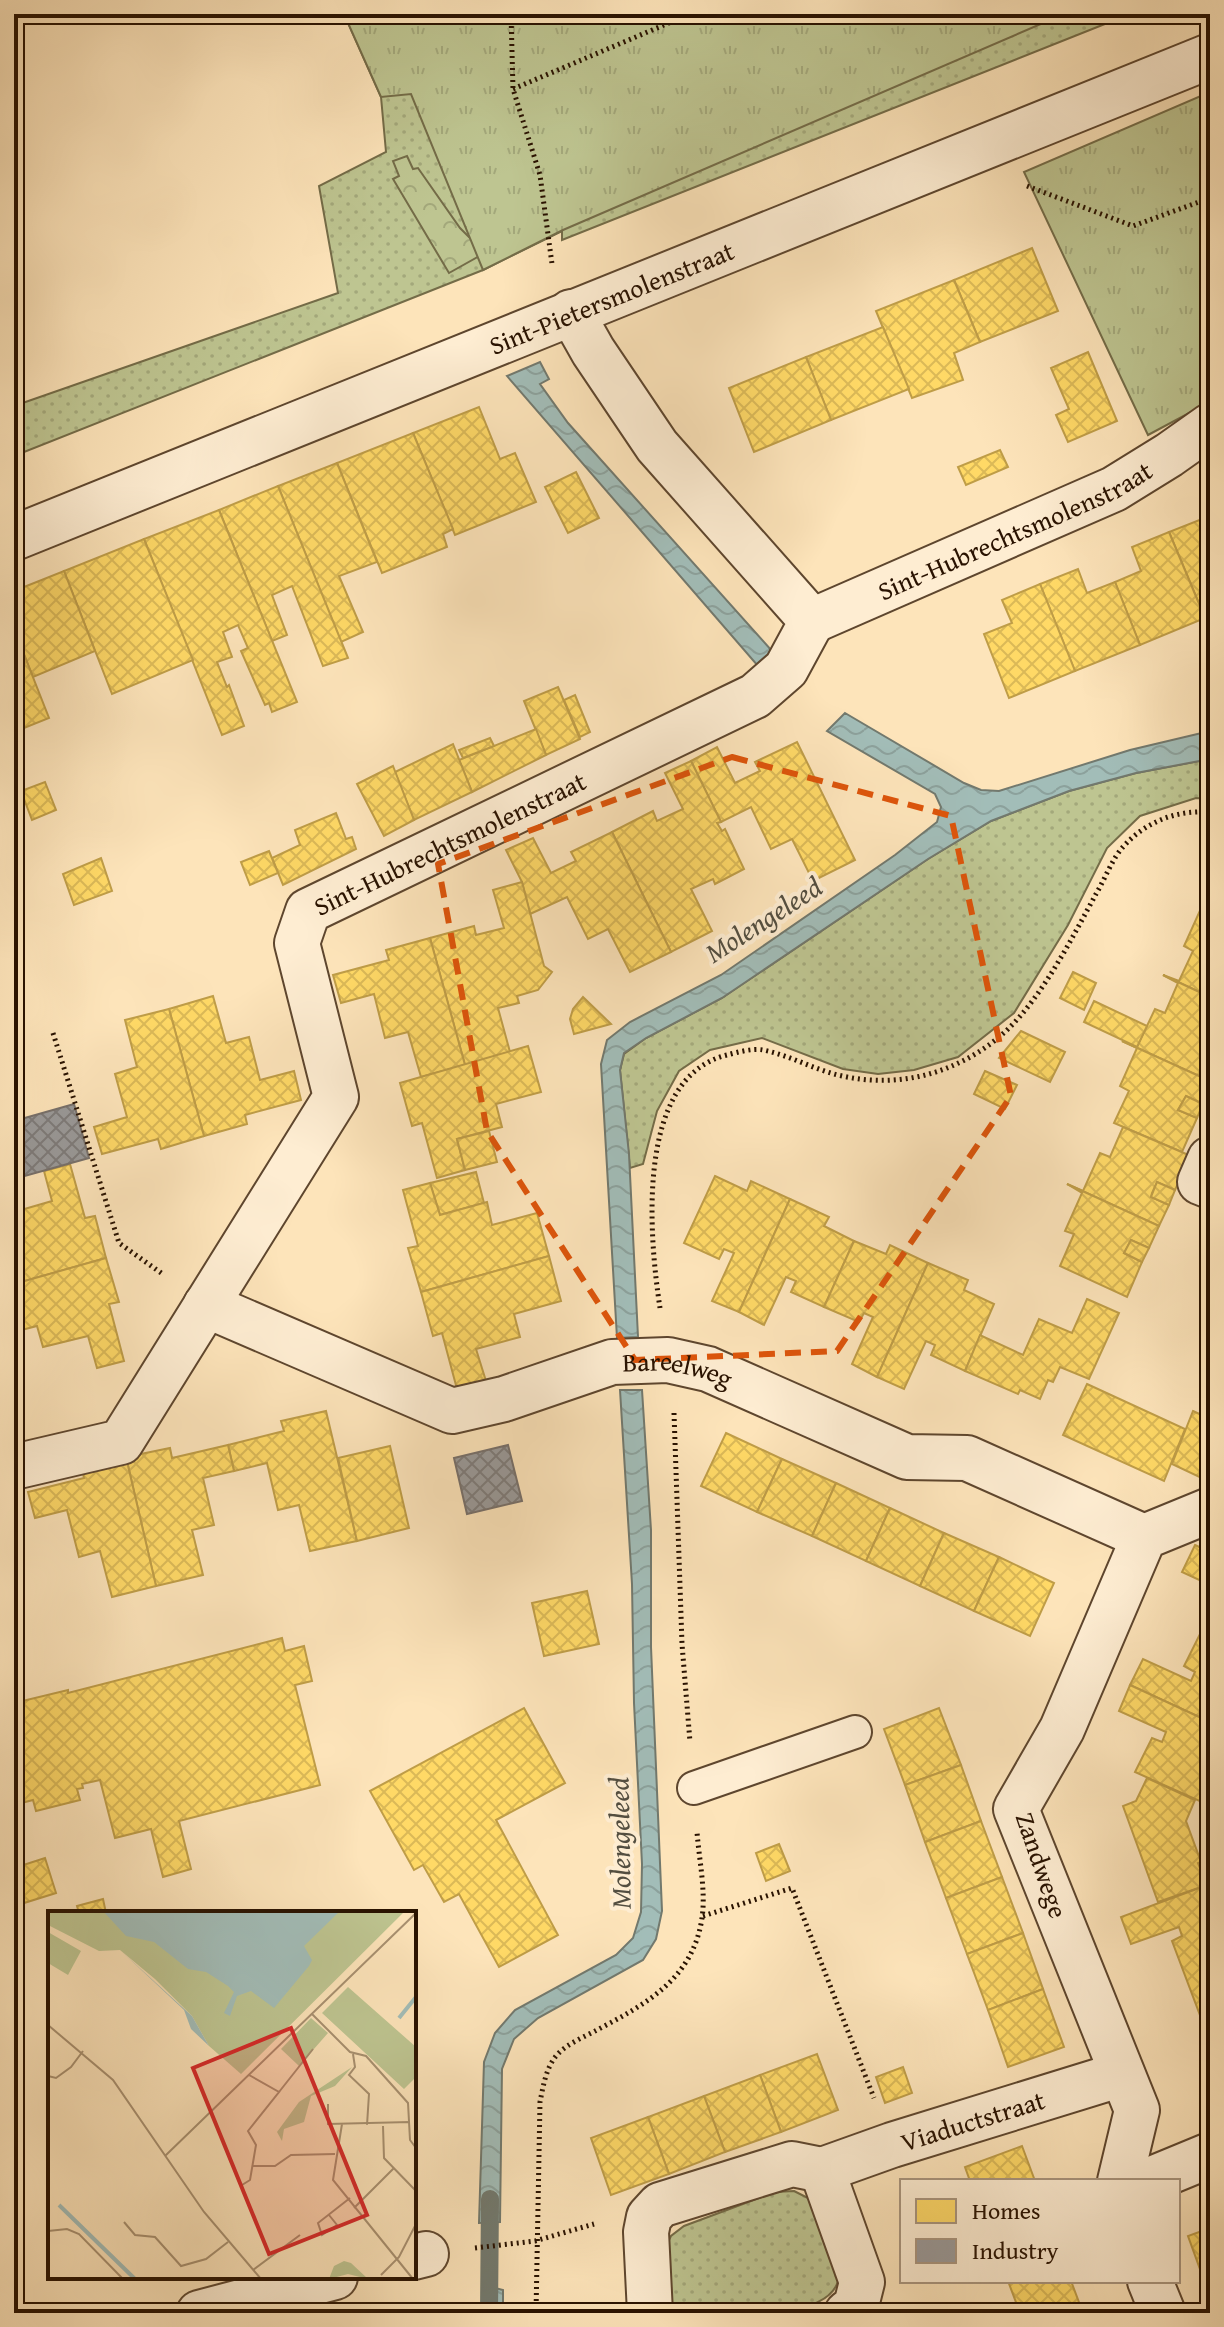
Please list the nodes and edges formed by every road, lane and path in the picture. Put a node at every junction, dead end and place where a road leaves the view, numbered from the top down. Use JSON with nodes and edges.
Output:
{"nodes":[{"id":1,"x":511,"y":14,"type":"edge"},
{"id":2,"x":690,"y":14,"type":"edge"},
{"id":3,"x":1210,"y":56,"type":"edge"},
{"id":4,"x":513,"y":89,"type":"junction"},
{"id":5,"x":1022,"y":185,"type":"dead end"},
{"id":6,"x":1210,"y":198,"type":"edge"},
{"id":7,"x":553,"y":271,"type":"dead end"},
{"id":8,"x":571,"y":312,"type":"junction"},
{"id":9,"x":1210,"y":426,"type":"edge"},
{"id":10,"x":14,"y":538,"type":"edge"},
{"id":11,"x":812,"y":621,"type":"junction"},
{"id":12,"x":1210,"y":812,"type":"edge"},
{"id":13,"x":53,"y":1033,"type":"dead end"},
{"id":14,"x":1210,"y":1159,"type":"edge"},
{"id":15,"x":1210,"y":1186,"type":"edge"},
{"id":16,"x":206,"y":1305,"type":"junction"},
{"id":17,"x":668,"y":1360,"type":"junction"},
{"id":18,"x":14,"y":1467,"type":"edge"},
{"id":19,"x":1210,"y":1510,"type":"edge"},
{"id":20,"x":1144,"y":1537,"type":"junction"},
{"id":21,"x":855,"y":1732,"type":"dead end"},
{"id":22,"x":694,"y":1788,"type":"junction"},
{"id":23,"x":703,"y":1916,"type":"junction"},
{"id":24,"x":1122,"y":2074,"type":"junction"},
{"id":25,"x":892,"y":2145,"type":"junction"},
{"id":26,"x":1210,"y":2155,"type":"edge"},
{"id":27,"x":822,"y":2170,"type":"junction"},
{"id":28,"x":1120,"y":2179,"type":"edge"},
{"id":29,"x":1152,"y":2179,"type":"edge"},
{"id":30,"x":660,"y":2205,"type":"junction"},
{"id":31,"x":535,"y":2241,"type":"junction"},
{"id":32,"x":515,"y":2244,"type":"dead end"},
{"id":33,"x":327,"y":2279,"type":"edge"},
{"id":34,"x":1151,"y":2283,"type":"edge"},
{"id":35,"x":199,"y":2313,"type":"edge"},
{"id":36,"x":536,"y":2313,"type":"edge"},
{"id":37,"x":650,"y":2313,"type":"edge"},
{"id":38,"x":847,"y":2313,"type":"edge"},
{"id":39,"x":1163,"y":2313,"type":"edge"}],
"edges":[{"from":1,"to":4,"type":"path"},
{"from":2,"to":4,"type":"path"},
{"from":3,"to":8,"type":"street","name":"Sint-Pietersmolenstraat"},
{"from":4,"to":7,"type":"path"},
{"from":5,"to":6,"type":"path"},
{"from":8,"to":10,"type":"street","name":"Sint-Pietersmolenstraat"},
{"from":8,"to":11,"type":"street"},
{"from":9,"to":11,"type":"street","name":"Sint-Hubrechtsmolenstraat"},
{"from":11,"to":16,"type":"street","name":"Sint-Hubrechtsmolenstraat"},
{"from":12,"to":17,"type":"path"},
{"from":13,"to":16,"type":"path"},
{"from":14,"to":15,"type":"street"},
{"from":16,"to":17,"type":"street","name":"Bareelweg"},
{"from":16,"to":18,"type":"street","name":"Sint-Hubrechtsmolenstraat"},
{"from":17,"to":20,"type":"street","name":"Bareelweg"},
{"from":17,"to":22,"type":"path"},
{"from":19,"to":20,"type":"street"},
{"from":20,"to":24,"type":"street","name":"Zandwege"},
{"from":21,"to":22,"type":"lane"},
{"from":22,"to":23,"type":"path"},
{"from":23,"to":25,"type":"path"},
{"from":23,"to":31,"type":"path"},
{"from":24,"to":25,"type":"street","name":"Viaductstraat"},
{"from":24,"to":28,"type":"street","name":"Zandwege"},
{"from":25,"to":27,"type":"street","name":"Viaductstraat"},
{"from":26,"to":29,"type":"street"},
{"from":27,"to":30,"type":"street","name":"Viaductstraat"},
{"from":27,"to":38,"type":"street"},
{"from":30,"to":31,"type":"path"},
{"from":30,"to":37,"type":"street"},
{"from":31,"to":32,"type":"path"},
{"from":31,"to":36,"type":"path"},
{"from":33,"to":35,"type":"street"},
{"from":34,"to":39,"type":"street"}]}
